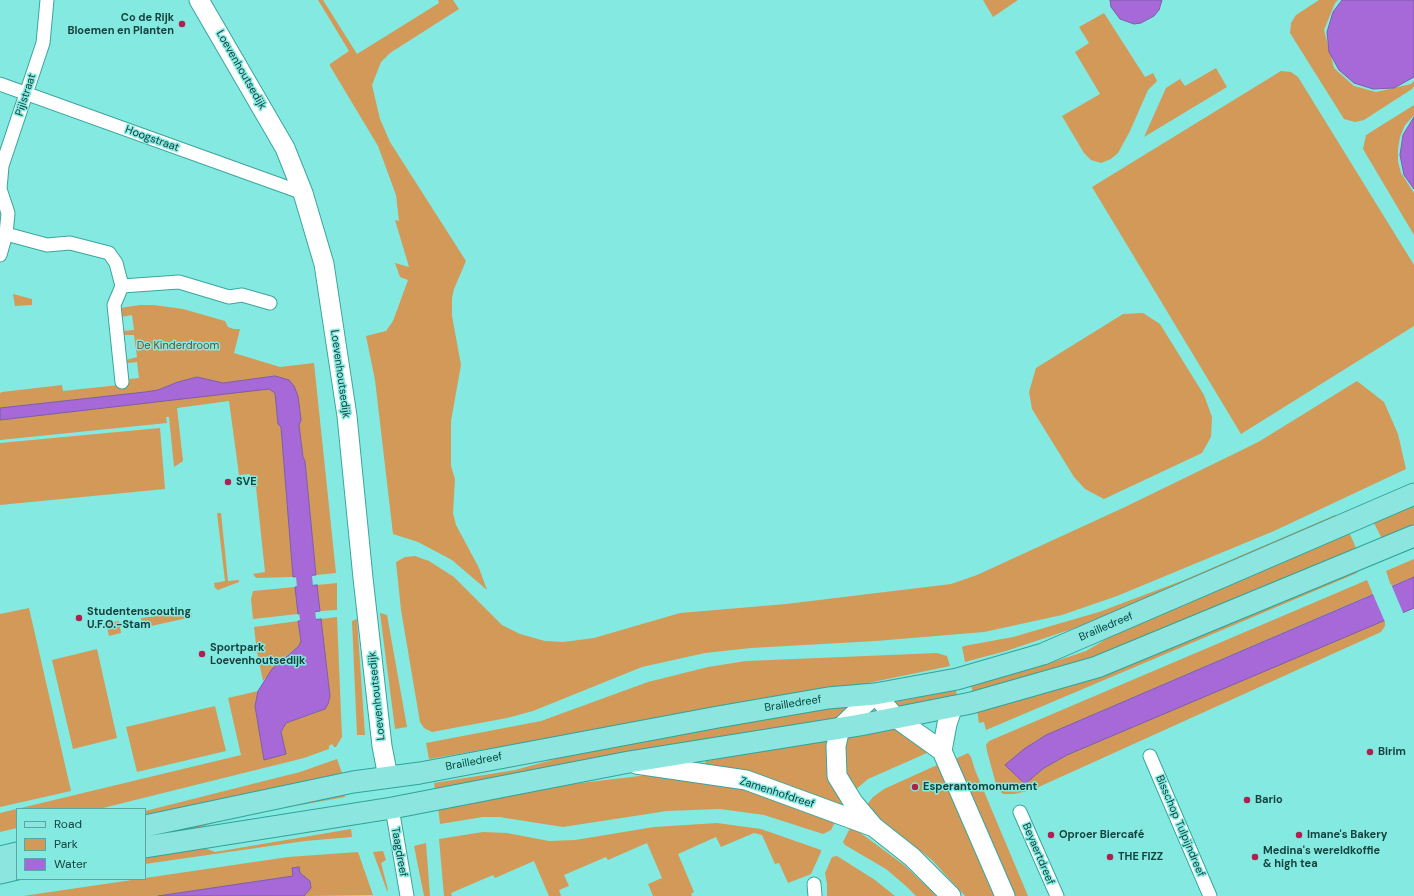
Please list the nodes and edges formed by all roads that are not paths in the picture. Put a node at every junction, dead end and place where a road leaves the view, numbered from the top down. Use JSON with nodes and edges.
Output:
{"nodes":[{"id":1,"x":47,"y":0,"type":"edge"},
{"id":2,"x":199,"y":0,"type":"edge"},
{"id":3,"x":0,"y":84,"type":"edge"},
{"id":4,"x":26,"y":94,"type":"junction"},
{"id":5,"x":0,"y":189,"type":"edge"},
{"id":6,"x":303,"y":193,"type":"junction"},
{"id":7,"x":6,"y":234,"type":"junction"},
{"id":8,"x":0,"y":255,"type":"edge"},
{"id":9,"x":122,"y":286,"type":"junction"},
{"id":10,"x":270,"y":303,"type":"dead end"},
{"id":11,"x":122,"y":382,"type":"dead end"},
{"id":12,"x":1414,"y":494,"type":"edge"},
{"id":13,"x":1414,"y":536,"type":"edge"},
{"id":14,"x":875,"y":694,"type":"junction"},
{"id":15,"x":953,"y":706,"type":"junction"},
{"id":16,"x":896,"y":718,"type":"junction"},
{"id":17,"x":840,"y":728,"type":"junction"},
{"id":18,"x":942,"y":752,"type":"junction"},
{"id":19,"x":1150,"y":756,"type":"dead end"},
{"id":20,"x":629,"y":762,"type":"junction"},
{"id":21,"x":388,"y":777,"type":"junction"},
{"id":22,"x":392,"y":808,"type":"junction"},
{"id":23,"x":1020,"y":812,"type":"dead end"},
{"id":24,"x":146,"y":826,"type":"edge"},
{"id":25,"x":874,"y":827,"type":"junction"},
{"id":26,"x":146,"y":847,"type":"edge"},
{"id":27,"x":16,"y":853,"type":"edge"},
{"id":28,"x":0,"y":857,"type":"edge"},
{"id":29,"x":16,"y":870,"type":"edge"},
{"id":30,"x":0,"y":873,"type":"edge"},
{"id":31,"x":407,"y":896,"type":"edge"},
{"id":32,"x":951,"y":896,"type":"edge"},
{"id":33,"x":1006,"y":896,"type":"edge"},
{"id":34,"x":1057,"y":896,"type":"edge"},
{"id":35,"x":1210,"y":896,"type":"edge"}],
"edges":[{"from":1,"to":4,"type":"street","name":"Pijlstraat"},
{"from":2,"to":6,"type":"street","name":"Loevenhoutsedijk"},
{"from":3,"to":4,"type":"street","name":"Hoogstraat"},
{"from":4,"to":5,"type":"street","name":"Pijlstraat"},
{"from":4,"to":6,"type":"street","name":"Hoogstraat"},
{"from":5,"to":7,"type":"street"},
{"from":6,"to":21,"type":"street","name":"Loevenhoutsedijk"},
{"from":7,"to":8,"type":"street"},
{"from":7,"to":9,"type":"street"},
{"from":9,"to":10,"type":"street"},
{"from":9,"to":11,"type":"street"},
{"from":12,"to":14,"type":"main road","name":"Brailledreef"},
{"from":13,"to":15,"type":"main road"},
{"from":14,"to":16,"type":"street"},
{"from":14,"to":17,"type":"street"},
{"from":14,"to":21,"type":"main road","name":"Brailledreef"},
{"from":15,"to":16,"type":"main road"},
{"from":15,"to":18,"type":"street"},
{"from":16,"to":17,"type":"main road"},
{"from":16,"to":18,"type":"street"},
{"from":17,"to":20,"type":"main road"},
{"from":17,"to":25,"type":"street","name":"Zamenhofdreef"},
{"from":18,"to":33,"type":"street"},
{"from":19,"to":35,"type":"street","name":"Bisschop Tulpijndreef"},
{"from":20,"to":22,"type":"main road"},
{"from":20,"to":25,"type":"street","name":"Zamenhofdreef"},
{"from":21,"to":22,"type":"main road"},
{"from":21,"to":24,"type":"main road","name":"Brailledreef"},
{"from":22,"to":26,"type":"main road"},
{"from":22,"to":31,"type":"street","name":"Taagdreef"},
{"from":23,"to":34,"type":"street","name":"Beyaertdreef"},
{"from":25,"to":32,"type":"street","name":"Zamenhofdreef"},
{"from":27,"to":28,"type":"main road"},
{"from":29,"to":30,"type":"main road"}]}
